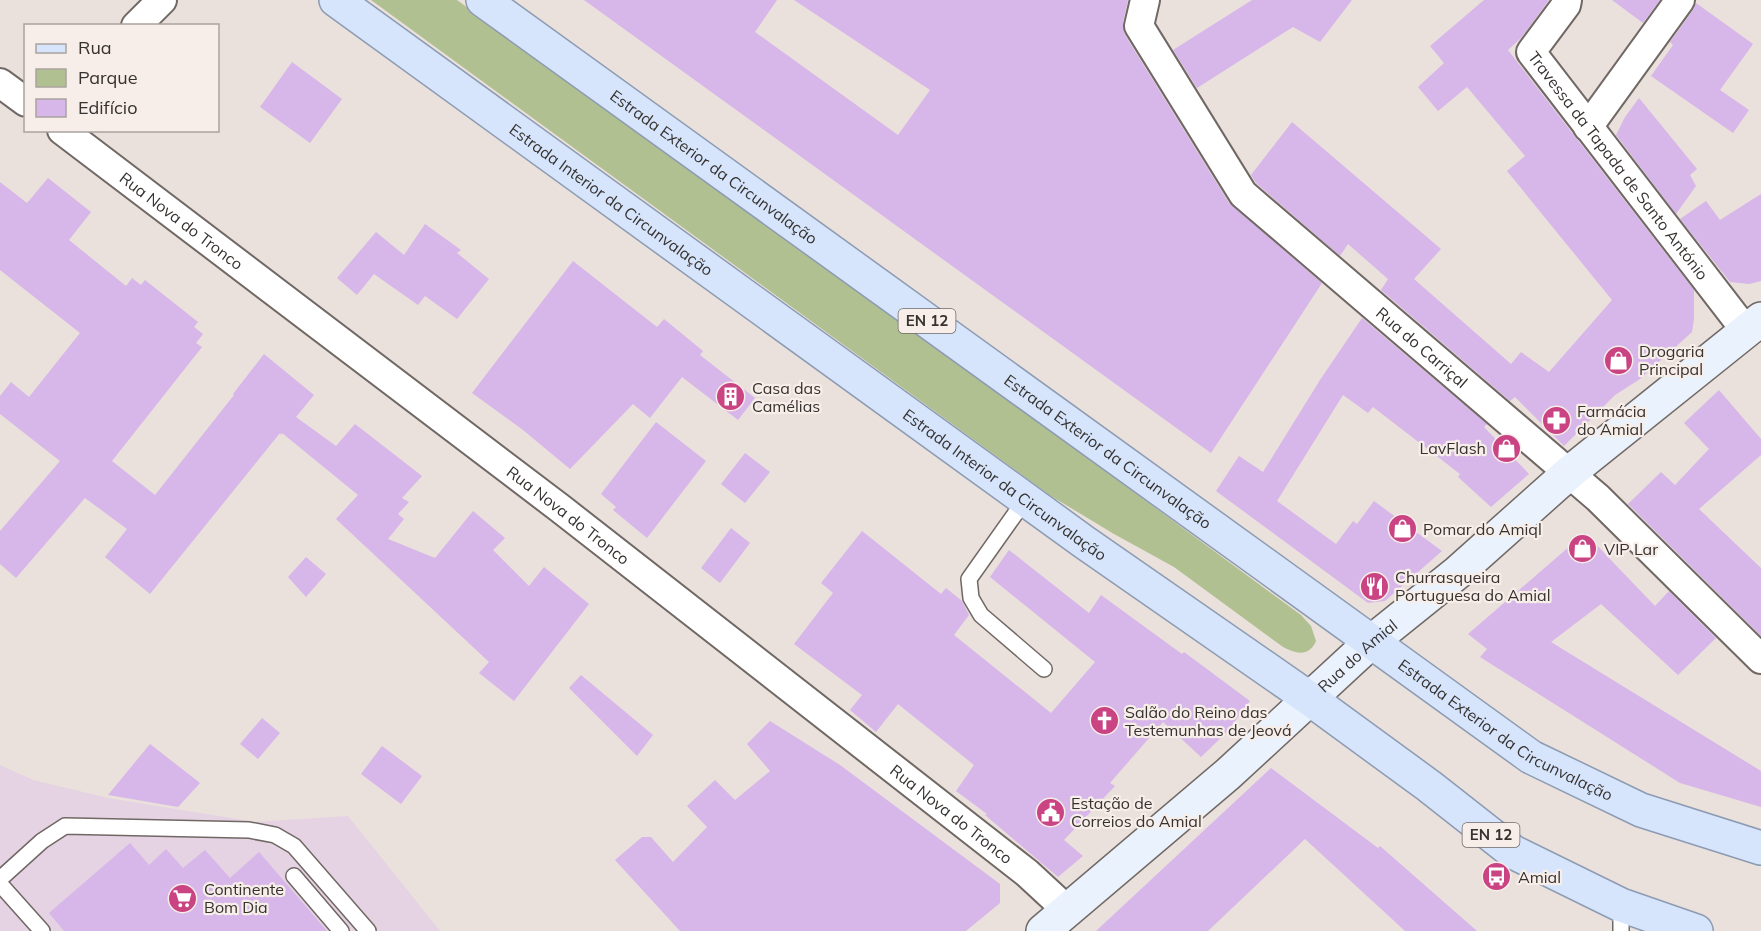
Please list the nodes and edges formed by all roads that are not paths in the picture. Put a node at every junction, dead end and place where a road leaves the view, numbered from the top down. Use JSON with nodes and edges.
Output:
{"nodes":[{"id":1,"x":162,"y":0,"type":"edge"},
{"id":2,"x":336,"y":0,"type":"edge"},
{"id":3,"x":483,"y":0,"type":"edge"},
{"id":4,"x":1145,"y":0,"type":"edge"},
{"id":5,"x":1567,"y":0,"type":"edge"},
{"id":6,"x":1680,"y":0,"type":"edge"},
{"id":7,"x":138,"y":24,"type":"edge"},
{"id":8,"x":0,"y":83,"type":"edge"},
{"id":9,"x":24,"y":101,"type":"edge"},
{"id":10,"x":1588,"y":127,"type":"junction"},
{"id":11,"x":65,"y":132,"type":"edge"},
{"id":12,"x":1754,"y":325,"type":"edge"},
{"id":13,"x":1569,"y":473,"type":"junction"},
{"id":14,"x":1025,"y":500,"type":"junction"},
{"id":15,"x":1371,"y":642,"type":"junction"},
{"id":16,"x":1761,"y":659,"type":"edge"},
{"id":17,"x":1044,"y":669,"type":"dead end"},
{"id":18,"x":1310,"y":699,"type":"junction"},
{"id":19,"x":1761,"y":848,"type":"edge"},
{"id":20,"x":294,"y":876,"type":"dead end"},
{"id":21,"x":0,"y":879,"type":"edge"},
{"id":22,"x":0,"y":884,"type":"edge"},
{"id":23,"x":1067,"y":910,"type":"junction"},
{"id":24,"x":1621,"y":918,"type":"edge"},
{"id":25,"x":42,"y":931,"type":"edge"},
{"id":26,"x":341,"y":931,"type":"edge"},
{"id":27,"x":368,"y":931,"type":"edge"},
{"id":28,"x":1043,"y":931,"type":"edge"},
{"id":29,"x":1696,"y":931,"type":"edge"}],
"edges":[{"from":1,"to":7,"type":"street"},
{"from":2,"to":14,"type":"main road","name":"Estrada Interior da Circunvalação","number":"EN 12"},
{"from":3,"to":15,"type":"main road","name":"Estrada Exterior da Circunvalação","number":"EN 12"},
{"from":4,"to":13,"type":"street","name":"Rua do Carriçal"},
{"from":5,"to":10,"type":"street","name":"Travessa da Tapada de Santo António"},
{"from":6,"to":10,"type":"street"},
{"from":8,"to":9,"type":"street"},
{"from":10,"to":12,"type":"street","name":"Travessa da Tapada de Santo António"},
{"from":11,"to":23,"type":"street","name":"Rua Nova do Tronco"},
{"from":12,"to":13,"type":"main road","name":"Rua do Amial"},
{"from":13,"to":15,"type":"main road","name":"Rua do Amial"},
{"from":13,"to":16,"type":"street","name":"Rua do Carriçal"},
{"from":14,"to":17,"type":"lane"},
{"from":14,"to":18,"type":"main road","name":"Estrada Interior da Circunvalação","number":"EN 12"},
{"from":15,"to":18,"type":"main road","name":"Rua do Amial"},
{"from":15,"to":19,"type":"main road","name":"Estrada Exterior da Circunvalação","number":"EN 12"},
{"from":18,"to":23,"type":"main road","name":"Rua do Amial"},
{"from":18,"to":24,"type":"main road","name":"Estrada Interior da Circunvalação","number":"EN 12"},
{"from":20,"to":26,"type":"lane"},
{"from":21,"to":27,"type":"lane"},
{"from":22,"to":25,"type":"lane"},
{"from":23,"to":28,"type":"main road","name":"Rua do Amial"},
{"from":24,"to":29,"type":"main road","name":"Estrada Interior da Circunvalação","number":"EN 12"}]}
